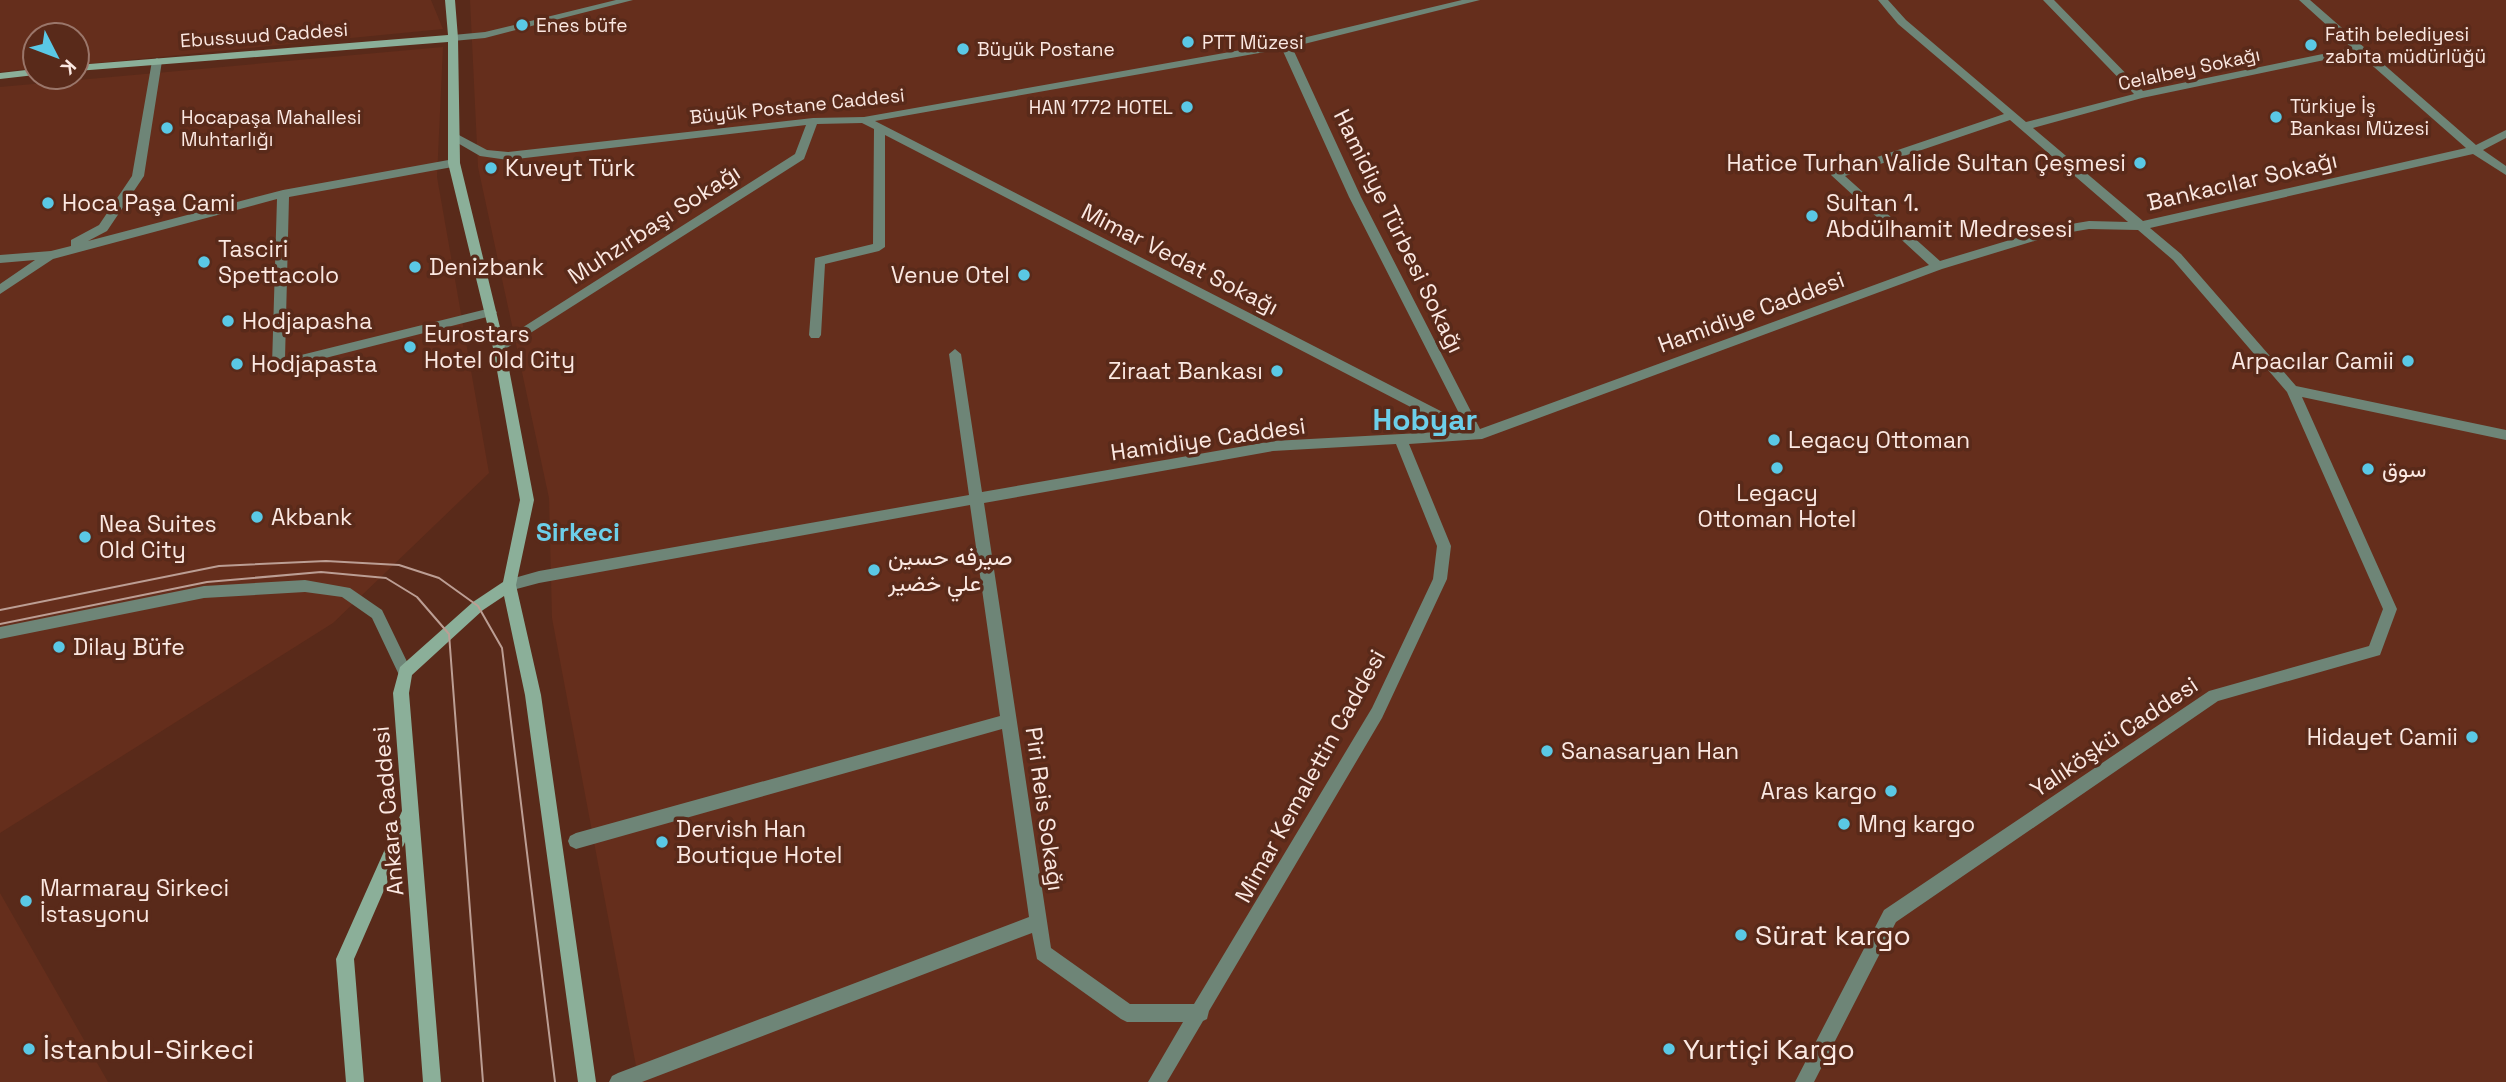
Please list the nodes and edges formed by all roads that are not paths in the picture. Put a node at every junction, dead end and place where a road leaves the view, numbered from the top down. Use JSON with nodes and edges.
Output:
{"nodes":[{"id":1,"x":450,"y":0,"type":"edge"},
{"id":2,"x":628,"y":0,"type":"edge"},
{"id":3,"x":1475,"y":0,"type":"edge"},
{"id":4,"x":1883,"y":0,"type":"edge"},
{"id":5,"x":2048,"y":0,"type":"edge"},
{"id":6,"x":2304,"y":0,"type":"edge"},
{"id":7,"x":453,"y":38,"type":"junction"},
{"id":8,"x":1286,"y":45,"type":"junction"},
{"id":9,"x":2360,"y":49,"type":"junction"},
{"id":10,"x":157,"y":61,"type":"junction"},
{"id":11,"x":91,"y":67,"type":"edge"},
{"id":12,"x":21,"y":74,"type":"edge"},
{"id":13,"x":0,"y":76,"type":"edge"},
{"id":14,"x":2141,"y":95,"type":"junction"},
{"id":15,"x":2012,"y":115,"type":"junction"},
{"id":16,"x":864,"y":120,"type":"junction"},
{"id":17,"x":813,"y":121,"type":"junction"},
{"id":18,"x":879,"y":127,"type":"junction"},
{"id":19,"x":2026,"y":127,"type":"junction"},
{"id":20,"x":2506,"y":134,"type":"edge"},
{"id":21,"x":453,"y":136,"type":"junction"},
{"id":22,"x":2475,"y":150,"type":"junction"},
{"id":23,"x":454,"y":163,"type":"junction"},
{"id":24,"x":2506,"y":171,"type":"edge"},
{"id":25,"x":283,"y":194,"type":"junction"},
{"id":26,"x":2140,"y":226,"type":"junction"},
{"id":27,"x":51,"y":255,"type":"junction"},
{"id":28,"x":0,"y":259,"type":"edge"},
{"id":29,"x":1938,"y":266,"type":"junction"},
{"id":30,"x":0,"y":290,"type":"edge"},
{"id":31,"x":491,"y":312,"type":"junction"},
{"id":32,"x":815,"y":335,"type":"dead end"},
{"id":33,"x":499,"y":348,"type":"junction"},
{"id":34,"x":955,"y":354,"type":"dead end"},
{"id":35,"x":2292,"y":390,"type":"junction"},
{"id":36,"x":1477,"y":435,"type":"junction"},
{"id":37,"x":2506,"y":435,"type":"edge"},
{"id":38,"x":1400,"y":439,"type":"junction"},
{"id":39,"x":975,"y":498,"type":"junction"},
{"id":40,"x":509,"y":585,"type":"junction"},
{"id":41,"x":0,"y":633,"type":"edge"},
{"id":42,"x":405,"y":672,"type":"junction"},
{"id":43,"x":1009,"y":720,"type":"junction"},
{"id":44,"x":411,"y":811,"type":"junction"},
{"id":45,"x":576,"y":841,"type":"dead end"},
{"id":46,"x":1039,"y":922,"type":"junction"},
{"id":47,"x":1201,"y":1013,"type":"junction"},
{"id":48,"x":355,"y":1082,"type":"edge"},
{"id":49,"x":432,"y":1082,"type":"edge"},
{"id":50,"x":587,"y":1082,"type":"edge"},
{"id":51,"x":618,"y":1082,"type":"edge"},
{"id":52,"x":1157,"y":1082,"type":"edge"},
{"id":53,"x":1804,"y":1082,"type":"edge"}],
"edges":[{"from":1,"to":7,"type":"main road"},
{"from":2,"to":7,"type":"street"},
{"from":3,"to":8,"type":"street","name":"Büyük Postane Caddesi"},
{"from":4,"to":15,"type":"street"},
{"from":5,"to":14,"type":"street"},
{"from":6,"to":9,"type":"street"},
{"from":7,"to":10,"type":"main road","name":"Ebussuud Caddesi"},
{"from":7,"to":21,"type":"main road"},
{"from":8,"to":16,"type":"street","name":"Büyük Postane Caddesi"},
{"from":8,"to":36,"type":"street","name":"Hamidiye Türbesi Sokağı"},
{"from":9,"to":14,"type":"street","name":"Celalbey Sokağı"},
{"from":9,"to":22,"type":"street"},
{"from":10,"to":11,"type":"main road","name":"Ebussuud Caddesi"},
{"from":10,"to":27,"type":"street"},
{"from":12,"to":13,"type":"main road"},
{"from":14,"to":19,"type":"street","name":"Celalbey Sokağı"},
{"from":15,"to":19,"type":"street"},
{"from":15,"to":29,"type":"street"},
{"from":16,"to":17,"type":"street","name":"Büyük Postane Caddesi"},
{"from":16,"to":18,"type":"street","name":"Mimar Vedat Sokağı"},
{"from":17,"to":21,"type":"street","name":"Büyük Postane Caddesi"},
{"from":17,"to":33,"type":"street","name":"Muhzırbaşı Sokağı"},
{"from":18,"to":32,"type":"street"},
{"from":18,"to":36,"type":"street","name":"Mimar Vedat Sokağı"},
{"from":19,"to":26,"type":"street"},
{"from":20,"to":22,"type":"street","name":"Bankacılar Sokağı"},
{"from":21,"to":23,"type":"main road"},
{"from":22,"to":24,"type":"street"},
{"from":22,"to":26,"type":"street","name":"Bankacılar Sokağı"},
{"from":23,"to":25,"type":"street"},
{"from":23,"to":31,"type":"main road"},
{"from":25,"to":27,"type":"street"},
{"from":25,"to":31,"type":"street"},
{"from":26,"to":29,"type":"street","name":"Hamidiye Caddesi"},
{"from":26,"to":35,"type":"street"},
{"from":27,"to":28,"type":"street"},
{"from":27,"to":30,"type":"street"},
{"from":29,"to":36,"type":"street","name":"Hamidiye Caddesi"},
{"from":31,"to":33,"type":"main road"},
{"from":33,"to":40,"type":"main road"},
{"from":34,"to":39,"type":"street","name":"Piri Reis Sokağı"},
{"from":35,"to":37,"type":"street"},
{"from":35,"to":53,"type":"street","name":"Yalıköşkü Caddesi"},
{"from":36,"to":38,"type":"street","name":"Hamidiye Caddesi"},
{"from":38,"to":39,"type":"street","name":"Hamidiye Caddesi"},
{"from":38,"to":47,"type":"street","name":"Mimar Kemalettin Caddesi"},
{"from":39,"to":40,"type":"street","name":"Hamidiye Caddesi"},
{"from":39,"to":43,"type":"street","name":"Piri Reis Sokağı"},
{"from":40,"to":42,"type":"main road"},
{"from":40,"to":50,"type":"main road"},
{"from":41,"to":42,"type":"street"},
{"from":42,"to":44,"type":"main road","name":"Ankara Caddesi"},
{"from":43,"to":45,"type":"street"},
{"from":43,"to":46,"type":"street","name":"Piri Reis Sokağı"},
{"from":44,"to":48,"type":"main road"},
{"from":44,"to":49,"type":"main road","name":"Ankara Caddesi"},
{"from":46,"to":47,"type":"street","name":"Piri Reis Sokağı"},
{"from":46,"to":51,"type":"street"},
{"from":47,"to":52,"type":"street","name":"Mimar Kemalettin Caddesi"}]}
